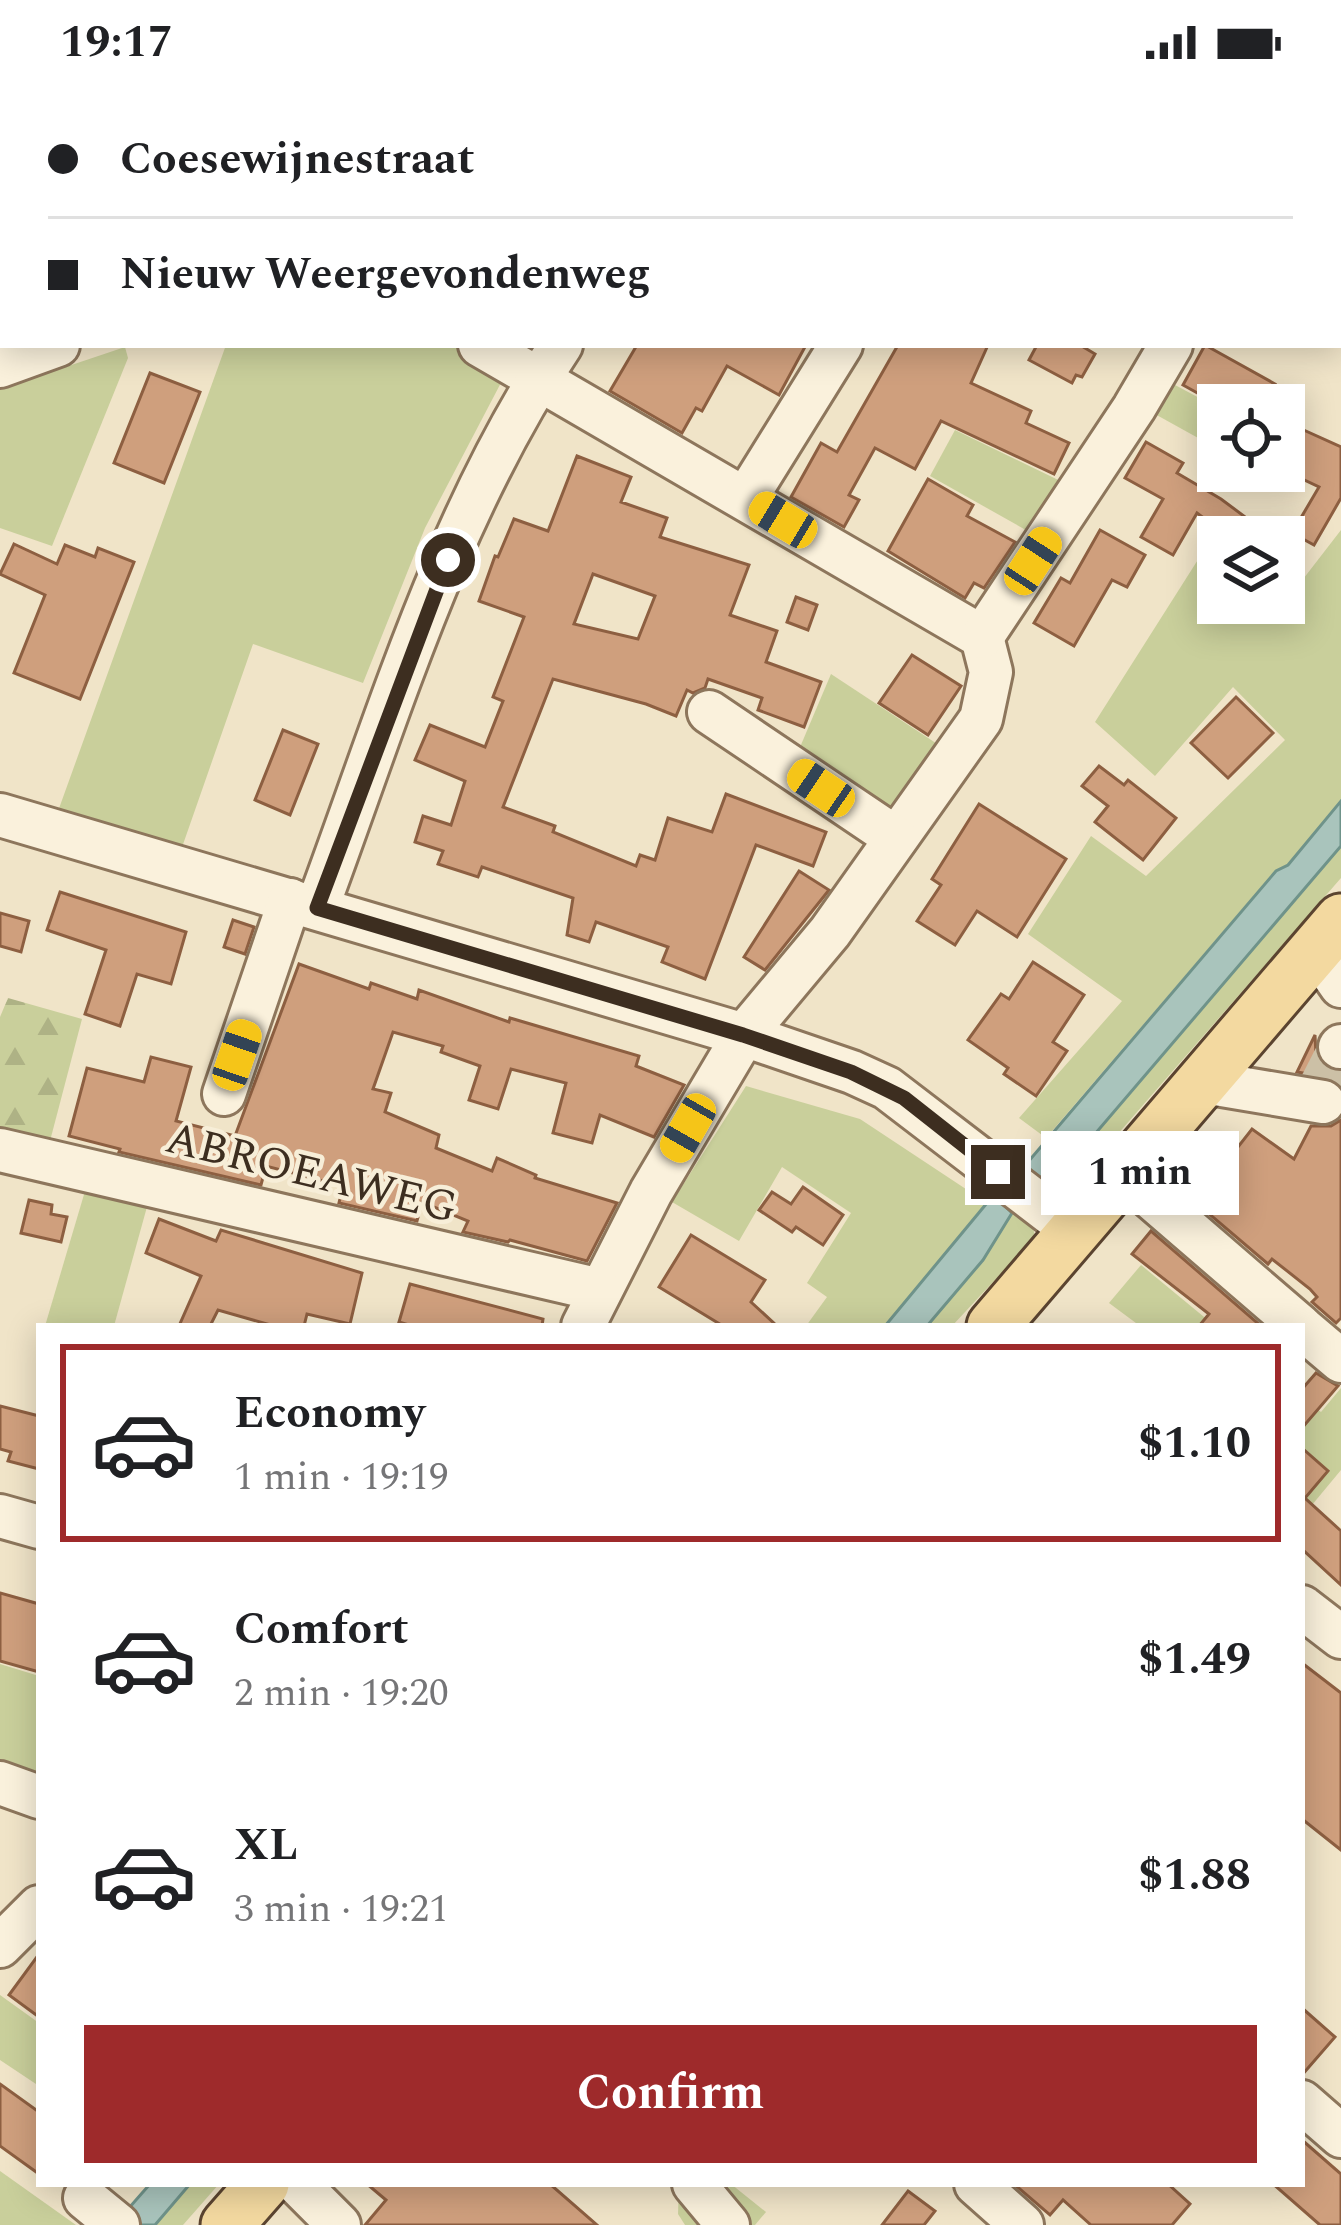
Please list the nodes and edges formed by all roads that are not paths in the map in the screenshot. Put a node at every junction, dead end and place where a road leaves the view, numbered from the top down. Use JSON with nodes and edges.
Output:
{"nodes":[{"id":1,"x":50,"y":348,"type":"edge"},
{"id":2,"x":492,"y":348,"type":"edge"},
{"id":3,"x":839,"y":348,"type":"edge"},
{"id":4,"x":1169,"y":348,"type":"edge"},
{"id":5,"x":549,"y":362,"type":"edge"},
{"id":6,"x":0,"y":366,"type":"edge"},
{"id":7,"x":746,"y":498,"type":"junction"},
{"id":8,"x":982,"y":638,"type":"junction"},
{"id":9,"x":709,"y":712,"type":"dead end"},
{"id":10,"x":0,"y":815,"type":"edge"},
{"id":11,"x":896,"y":838,"type":"junction"},
{"id":12,"x":303,"y":904,"type":"junction"},
{"id":13,"x":1332,"y":952,"type":"edge"},
{"id":14,"x":743,"y":1035,"type":"junction"},
{"id":15,"x":1204,"y":1082,"type":"junction"},
{"id":16,"x":224,"y":1094,"type":"dead end"},
{"id":17,"x":1319,"y":1096,"type":"dead end"},
{"id":18,"x":0,"y":1150,"type":"edge"},
{"id":19,"x":1125,"y":1175,"type":"junction"},
{"id":20,"x":1064,"y":1223,"type":"junction"},
{"id":21,"x":592,"y":1308,"type":"edge"},
{"id":22,"x":995,"y":1323,"type":"edge"},
{"id":23,"x":1296,"y":1323,"type":"edge"},
{"id":24,"x":1305,"y":1330,"type":"edge"},
{"id":25,"x":1341,"y":1361,"type":"edge"},
{"id":26,"x":0,"y":1516,"type":"edge"},
{"id":27,"x":36,"y":1526,"type":"edge"},
{"id":28,"x":1305,"y":1609,"type":"edge"},
{"id":29,"x":1341,"y":1637,"type":"edge"},
{"id":30,"x":0,"y":1783,"type":"edge"},
{"id":31,"x":36,"y":1796,"type":"edge"},
{"id":32,"x":36,"y":1909,"type":"edge"},
{"id":33,"x":0,"y":1946,"type":"edge"},
{"id":34,"x":1305,"y":2105,"type":"edge"},
{"id":35,"x":1341,"y":2136,"type":"edge"},
{"id":36,"x":301,"y":2187,"type":"edge"},
{"id":37,"x":696,"y":2187,"type":"edge"},
{"id":38,"x":979,"y":2187,"type":"edge"},
{"id":39,"x":339,"y":2225,"type":"edge"},
{"id":40,"x":728,"y":2225,"type":"edge"},
{"id":41,"x":1022,"y":2225,"type":"edge"}],
"edges":[{"from":1,"to":6,"type":"street"},
{"from":2,"to":5,"type":"street"},
{"from":3,"to":7,"type":"street"},
{"from":4,"to":8,"type":"street"},
{"from":5,"to":7,"type":"street"},
{"from":5,"to":12,"type":"street"},
{"from":7,"to":8,"type":"street"},
{"from":8,"to":11,"type":"street"},
{"from":9,"to":11,"type":"street"},
{"from":10,"to":12,"type":"street"},
{"from":11,"to":14,"type":"street"},
{"from":12,"to":14,"type":"street"},
{"from":12,"to":16,"type":"street"},
{"from":13,"to":15,"type":"main road"},
{"from":14,"to":20,"type":"street"},
{"from":14,"to":21,"type":"street"},
{"from":15,"to":17,"type":"street"},
{"from":15,"to":19,"type":"main road"},
{"from":18,"to":21,"type":"street","name":"ABROEAWEG"},
{"from":19,"to":20,"type":"main road"},
{"from":19,"to":23,"type":"street"},
{"from":20,"to":22,"type":"main road"},
{"from":24,"to":25,"type":"street"},
{"from":26,"to":27,"type":"street"},
{"from":28,"to":29,"type":"street"},
{"from":30,"to":31,"type":"street"},
{"from":32,"to":33,"type":"street"},
{"from":34,"to":35,"type":"street"},
{"from":36,"to":39,"type":"street"},
{"from":37,"to":40,"type":"street"},
{"from":38,"to":41,"type":"street"}]}
